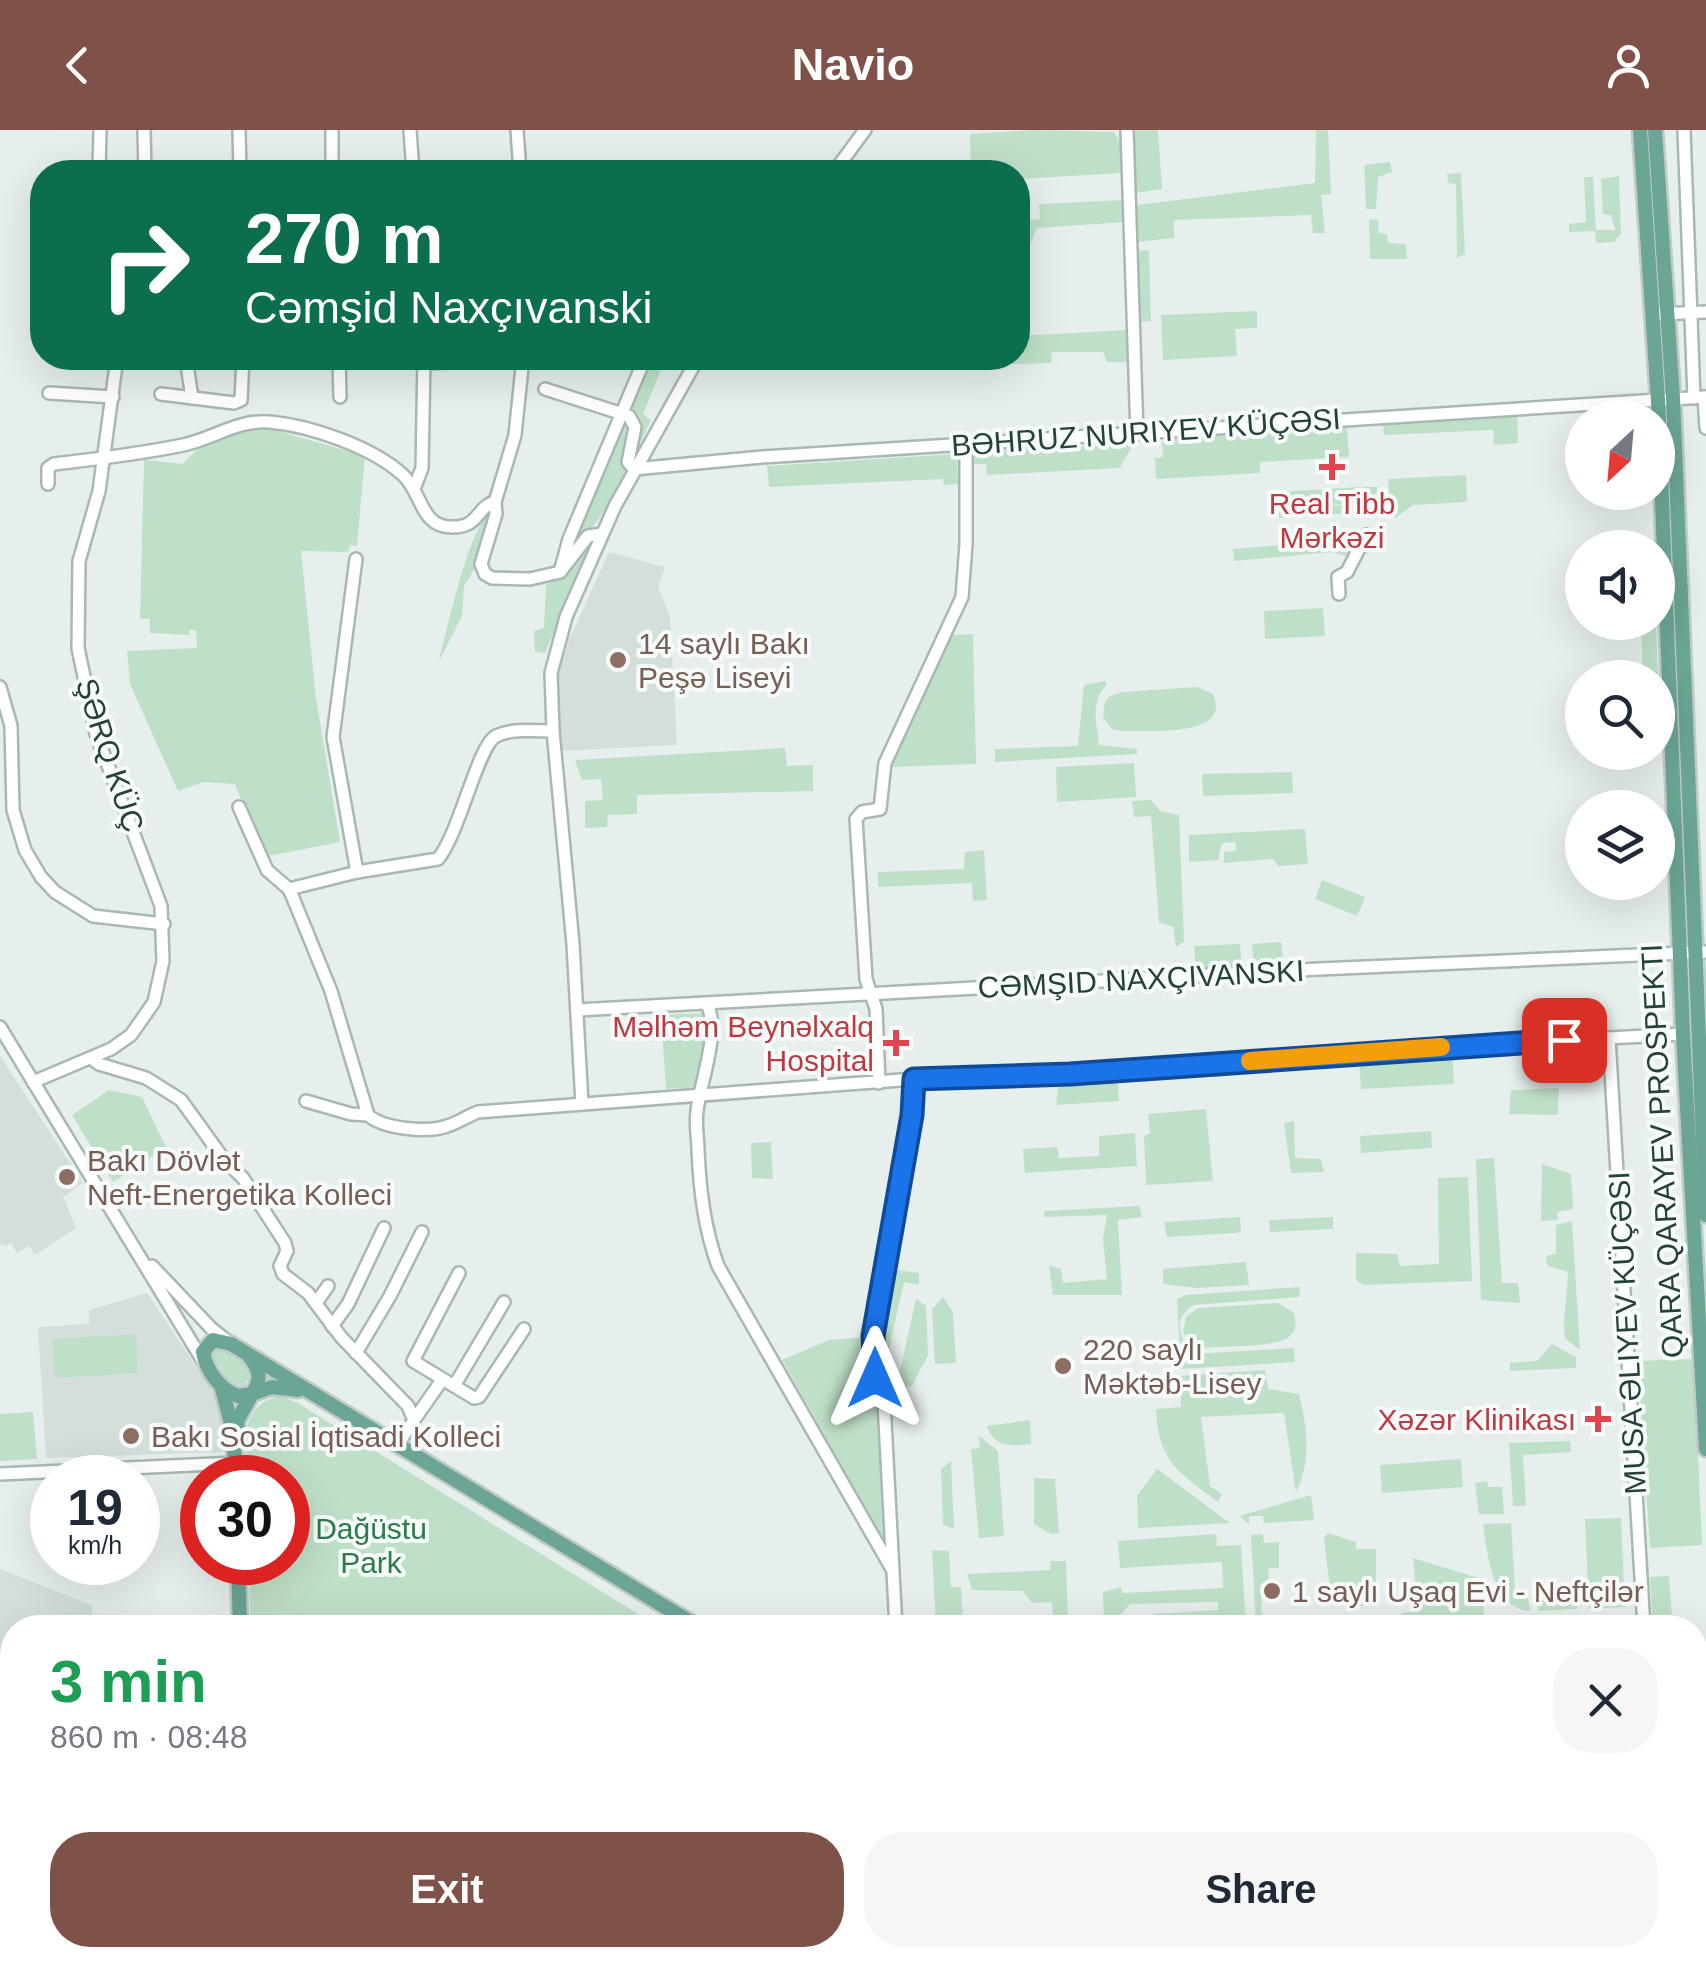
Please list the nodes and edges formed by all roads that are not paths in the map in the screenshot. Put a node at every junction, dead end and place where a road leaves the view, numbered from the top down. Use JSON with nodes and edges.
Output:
{"nodes":[{"id":1,"x":100,"y":130,"type":"edge"},
{"id":2,"x":144,"y":130,"type":"edge"},
{"id":3,"x":239,"y":130,"type":"edge"},
{"id":4,"x":332,"y":130,"type":"edge"},
{"id":5,"x":410,"y":130,"type":"edge"},
{"id":6,"x":517,"y":130,"type":"edge"},
{"id":7,"x":865,"y":130,"type":"edge"},
{"id":8,"x":1127,"y":130,"type":"edge"},
{"id":9,"x":1640,"y":130,"type":"edge"},
{"id":10,"x":1654,"y":130,"type":"edge"},
{"id":11,"x":1684,"y":130,"type":"edge"},
{"id":12,"x":99,"y":160,"type":"edge"},
{"id":13,"x":145,"y":160,"type":"edge"},
{"id":14,"x":240,"y":160,"type":"edge"},
{"id":15,"x":332,"y":160,"type":"edge"},
{"id":16,"x":412,"y":160,"type":"edge"},
{"id":17,"x":519,"y":160,"type":"edge"},
{"id":18,"x":843,"y":160,"type":"edge"},
{"id":19,"x":1700,"y":312,"type":"edge"},
{"id":20,"x":1660,"y":314,"type":"junction"},
{"id":21,"x":116,"y":370,"type":"edge"},
{"id":22,"x":188,"y":370,"type":"edge"},
{"id":23,"x":242,"y":370,"type":"edge"},
{"id":24,"x":339,"y":370,"type":"edge"},
{"id":25,"x":424,"y":370,"type":"edge"},
{"id":26,"x":522,"y":370,"type":"edge"},
{"id":27,"x":640,"y":370,"type":"edge"},
{"id":28,"x":691,"y":370,"type":"edge"},
{"id":29,"x":545,"y":389,"type":"dead end"},
{"id":30,"x":48,"y":393,"type":"dead end"},
{"id":31,"x":160,"y":394,"type":"dead end"},
{"id":32,"x":113,"y":396,"type":"junction"},
{"id":33,"x":1701,"y":397,"type":"edge"},
{"id":34,"x":192,"y":398,"type":"junction"},
{"id":35,"x":340,"y":398,"type":"dead end"},
{"id":36,"x":1666,"y":399,"type":"junction"},
{"id":37,"x":623,"y":413,"type":"junction"},
{"id":38,"x":1706,"y":428,"type":"edge"},
{"id":39,"x":1137,"y":434,"type":"junction"},
{"id":40,"x":966,"y":444,"type":"junction"},
{"id":41,"x":104,"y":458,"type":"junction"},
{"id":42,"x":634,"y":468,"type":"junction"},
{"id":43,"x":48,"y":484,"type":"dead end"},
{"id":44,"x":414,"y":489,"type":"junction"},
{"id":45,"x":495,"y":502,"type":"junction"},
{"id":46,"x":602,"y":534,"type":"junction"},
{"id":47,"x":1366,"y":535,"type":"dead end"},
{"id":48,"x":356,"y":559,"type":"dead end"},
{"id":49,"x":560,"y":572,"type":"junction"},
{"id":50,"x":1340,"y":594,"type":"dead end"},
{"id":51,"x":0,"y":687,"type":"edge"},
{"id":52,"x":553,"y":731,"type":"junction"},
{"id":53,"x":239,"y":806,"type":"dead end"},
{"id":54,"x":357,"y":872,"type":"junction"},
{"id":55,"x":289,"y":889,"type":"junction"},
{"id":56,"x":164,"y":924,"type":"junction"},
{"id":57,"x":1693,"y":952,"type":"edge"},
{"id":58,"x":872,"y":994,"type":"junction"},
{"id":59,"x":707,"y":1004,"type":"junction"},
{"id":60,"x":576,"y":1010,"type":"junction"},
{"id":61,"x":0,"y":1027,"type":"edge"},
{"id":62,"x":1695,"y":1034,"type":"edge"},
{"id":63,"x":1609,"y":1038,"type":"junction"},
{"id":64,"x":92,"y":1058,"type":"junction"},
{"id":65,"x":914,"y":1079,"type":"junction"},
{"id":66,"x":34,"y":1082,"type":"junction"},
{"id":67,"x":879,"y":1082,"type":"junction"},
{"id":68,"x":700,"y":1096,"type":"junction"},
{"id":69,"x":306,"y":1101,"type":"dead end"},
{"id":70,"x":582,"y":1104,"type":"junction"},
{"id":71,"x":368,"y":1115,"type":"junction"},
{"id":72,"x":1706,"y":1215,"type":"edge"},
{"id":73,"x":384,"y":1228,"type":"dead end"},
{"id":74,"x":422,"y":1232,"type":"dead end"},
{"id":75,"x":136,"y":1248,"type":"junction"},
{"id":76,"x":459,"y":1273,"type":"dead end"},
{"id":77,"x":328,"y":1286,"type":"dead end"},
{"id":78,"x":504,"y":1302,"type":"dead end"},
{"id":79,"x":316,"y":1303,"type":"junction"},
{"id":80,"x":332,"y":1326,"type":"junction"},
{"id":81,"x":524,"y":1329,"type":"dead end"},
{"id":82,"x":232,"y":1344,"type":"junction"},
{"id":83,"x":356,"y":1352,"type":"junction"},
{"id":84,"x":249,"y":1356,"type":"junction"},
{"id":85,"x":206,"y":1364,"type":"junction"},
{"id":86,"x":448,"y":1383,"type":"junction"},
{"id":87,"x":219,"y":1384,"type":"junction"},
{"id":88,"x":252,"y":1394,"type":"junction"},
{"id":89,"x":322,"y":1399,"type":"junction"},
{"id":90,"x":411,"y":1424,"type":"junction"},
{"id":91,"x":398,"y":1444,"type":"junction"},
{"id":92,"x":234,"y":1445,"type":"junction"},
{"id":93,"x":1706,"y":1449,"type":"edge"},
{"id":94,"x":234,"y":1455,"type":"edge"},
{"id":95,"x":180,"y":1471,"type":"edge"},
{"id":96,"x":0,"y":1474,"type":"edge"},
{"id":97,"x":892,"y":1569,"type":"junction"},
{"id":98,"x":239,"y":1585,"type":"edge"},
{"id":99,"x":240,"y":1615,"type":"edge"},
{"id":100,"x":679,"y":1615,"type":"edge"},
{"id":101,"x":895,"y":1615,"type":"edge"},
{"id":102,"x":1643,"y":1615,"type":"edge"}],
"edges":[{"from":1,"to":12,"type":"street"},
{"from":2,"to":13,"type":"street"},
{"from":3,"to":14,"type":"street"},
{"from":4,"to":15,"type":"street"},
{"from":5,"to":16,"type":"street"},
{"from":6,"to":17,"type":"street"},
{"from":7,"to":18,"type":"street"},
{"from":8,"to":39,"type":"street"},
{"from":9,"to":20,"type":"main road","name":"QARA QARAYEV PROSPEKTI"},
{"from":10,"to":20,"type":"main road","name":"QARA QARAYEV PROSPEKTI"},
{"from":11,"to":19,"type":"street"},
{"from":19,"to":20,"type":"street"},
{"from":19,"to":33,"type":"street"},
{"from":20,"to":36,"type":"main road","name":"QARA QARAYEV PROSPEKTI"},
{"from":21,"to":32,"type":"street","name":"ŞƏRQ KÜÇ"},
{"from":22,"to":34,"type":"street"},
{"from":23,"to":34,"type":"street"},
{"from":24,"to":35,"type":"street"},
{"from":25,"to":44,"type":"street"},
{"from":26,"to":45,"type":"street"},
{"from":27,"to":37,"type":"street"},
{"from":28,"to":42,"type":"street"},
{"from":29,"to":37,"type":"street"},
{"from":30,"to":32,"type":"street"},
{"from":31,"to":34,"type":"street"},
{"from":32,"to":41,"type":"street","name":"ŞƏRQ KÜÇ"},
{"from":33,"to":36,"type":"street","name":"BƏHRUZ NURIYEV KÜÇƏSI"},
{"from":33,"to":38,"type":"street"},
{"from":36,"to":39,"type":"street","name":"BƏHRUZ NURIYEV KÜÇƏSI"},
{"from":36,"to":57,"type":"main road","name":"QARA QARAYEV PROSPEKTI"},
{"from":37,"to":42,"type":"street"},
{"from":37,"to":49,"type":"street"},
{"from":39,"to":40,"type":"street","name":"BƏHRUZ NURIYEV KÜÇƏSI"},
{"from":40,"to":42,"type":"street","name":"BƏHRUZ NURIYEV KÜÇƏSI"},
{"from":40,"to":58,"type":"street"},
{"from":41,"to":43,"type":"street"},
{"from":41,"to":44,"type":"street"},
{"from":41,"to":56,"type":"street","name":"ŞƏRQ KÜÇ"},
{"from":42,"to":46,"type":"street"},
{"from":44,"to":45,"type":"street"},
{"from":45,"to":49,"type":"street"},
{"from":46,"to":49,"type":"street"},
{"from":46,"to":52,"type":"street"},
{"from":47,"to":50,"type":"street"},
{"from":48,"to":54,"type":"street"},
{"from":51,"to":56,"type":"street"},
{"from":52,"to":54,"type":"street"},
{"from":52,"to":60,"type":"street"},
{"from":53,"to":55,"type":"street"},
{"from":54,"to":55,"type":"street"},
{"from":55,"to":71,"type":"street"},
{"from":56,"to":64,"type":"street","name":"ŞƏRQ KÜÇ"},
{"from":57,"to":58,"type":"street"},
{"from":57,"to":62,"type":"main road","name":"QARA QARAYEV PROSPEKTI"},
{"from":58,"to":59,"type":"street"},
{"from":58,"to":67,"type":"street"},
{"from":59,"to":60,"type":"street"},
{"from":59,"to":68,"type":"street"},
{"from":60,"to":70,"type":"street"},
{"from":61,"to":66,"type":"street"},
{"from":62,"to":63,"type":"street"},
{"from":62,"to":72,"type":"main road","name":"QARA QARAYEV PROSPEKTI"},
{"from":62,"to":93,"type":"main road","name":"QARA QARAYEV PROSPEKTI"},
{"from":63,"to":65,"type":"street"},
{"from":63,"to":102,"type":"street","name":"MUSA ƏLIYEV KÜÇƏSI"},
{"from":64,"to":66,"type":"street","name":"ŞƏRQ KÜÇ"},
{"from":64,"to":79,"type":"street"},
{"from":65,"to":67,"type":"street"},
{"from":65,"to":97,"type":"street"},
{"from":66,"to":75,"type":"street"},
{"from":67,"to":68,"type":"street"},
{"from":68,"to":70,"type":"street"},
{"from":68,"to":97,"type":"street"},
{"from":69,"to":71,"type":"street"},
{"from":70,"to":71,"type":"street"},
{"from":73,"to":80,"type":"street"},
{"from":74,"to":83,"type":"street"},
{"from":75,"to":82,"type":"street"},
{"from":75,"to":85,"type":"street"},
{"from":76,"to":86,"type":"street"},
{"from":77,"to":79,"type":"street"},
{"from":78,"to":86,"type":"street"},
{"from":79,"to":80,"type":"street"},
{"from":80,"to":83,"type":"street"},
{"from":81,"to":86,"type":"street"},
{"from":82,"to":84,"type":"main road"},
{"from":82,"to":85,"type":"main road"},
{"from":83,"to":90,"type":"street"},
{"from":84,"to":88,"type":"main road"},
{"from":84,"to":89,"type":"main road"},
{"from":85,"to":87,"type":"main road"},
{"from":86,"to":90,"type":"street"},
{"from":87,"to":88,"type":"main road"},
{"from":87,"to":92,"type":"main road"},
{"from":88,"to":89,"type":"main road"},
{"from":88,"to":92,"type":"main road"},
{"from":89,"to":91,"type":"main road"},
{"from":90,"to":91,"type":"street"},
{"from":91,"to":100,"type":"main road"},
{"from":92,"to":94,"type":"main road"},
{"from":95,"to":96,"type":"street"},
{"from":97,"to":101,"type":"street"},
{"from":98,"to":99,"type":"main road"}]}
